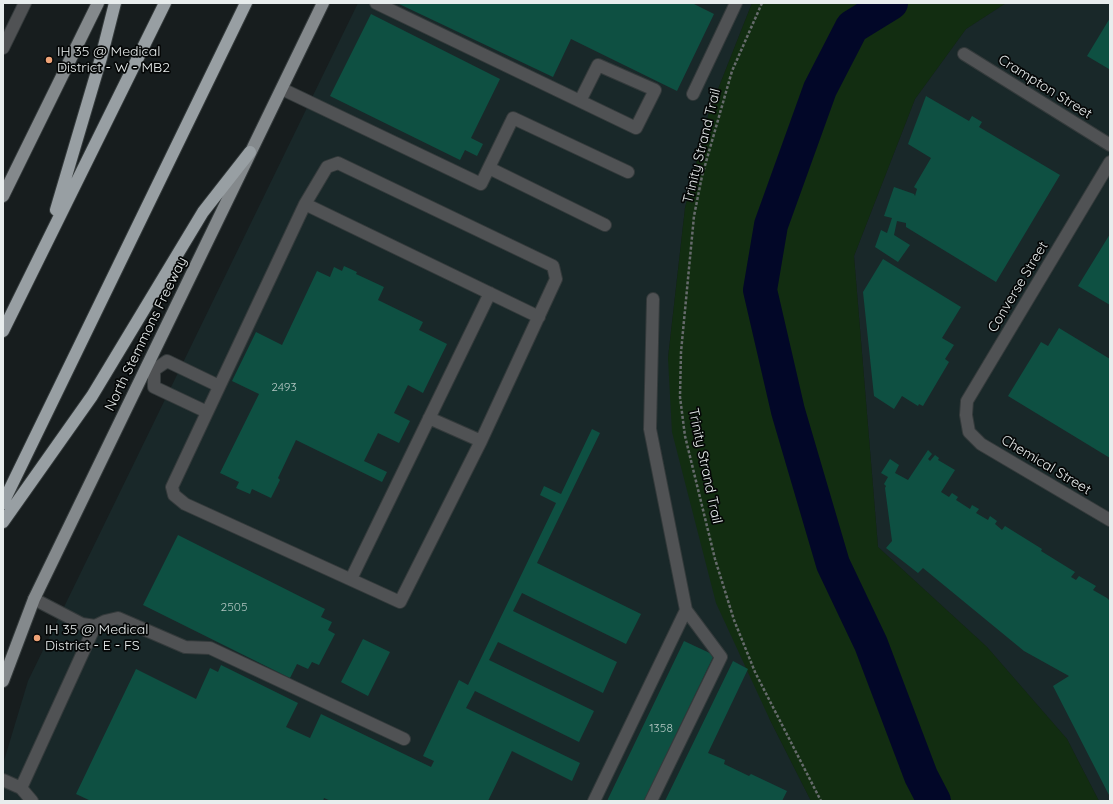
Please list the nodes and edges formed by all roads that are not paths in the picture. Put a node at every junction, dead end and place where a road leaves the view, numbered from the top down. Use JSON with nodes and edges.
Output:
{"nodes":[{"id":1,"x":25,"y":3,"type":"edge"},
{"id":2,"x":98,"y":3,"type":"edge"},
{"id":3,"x":115,"y":3,"type":"edge"},
{"id":4,"x":165,"y":3,"type":"edge"},
{"id":5,"x":246,"y":3,"type":"edge"},
{"id":6,"x":323,"y":3,"type":"edge"},
{"id":7,"x":376,"y":3,"type":"edge"},
{"id":8,"x":736,"y":3,"type":"edge"},
{"id":9,"x":3,"y":48,"type":"edge"},
{"id":10,"x":964,"y":54,"type":"dead end"},
{"id":11,"x":282,"y":88,"type":"junction"},
{"id":12,"x":693,"y":94,"type":"dead end"},
{"id":13,"x":580,"y":101,"type":"junction"},
{"id":14,"x":1110,"y":145,"type":"edge"},
{"id":15,"x":250,"y":152,"type":"junction"},
{"id":16,"x":1110,"y":162,"type":"edge"},
{"id":17,"x":488,"y":168,"type":"junction"},
{"id":18,"x":628,"y":172,"type":"dead end"},
{"id":19,"x":3,"y":196,"type":"edge"},
{"id":20,"x":305,"y":204,"type":"junction"},
{"id":21,"x":605,"y":225,"type":"dead end"},
{"id":22,"x":47,"y":241,"type":"junction"},
{"id":23,"x":490,"y":293,"type":"junction"},
{"id":24,"x":653,"y":299,"type":"dead end"},
{"id":25,"x":539,"y":317,"type":"junction"},
{"id":26,"x":3,"y":331,"type":"edge"},
{"id":27,"x":151,"y":368,"type":"junction"},
{"id":28,"x":219,"y":386,"type":"junction"},
{"id":29,"x":207,"y":412,"type":"junction"},
{"id":30,"x":429,"y":418,"type":"junction"},
{"id":31,"x":969,"y":432,"type":"joint"},
{"id":32,"x":481,"y":441,"type":"junction"},
{"id":33,"x":3,"y":503,"type":"edge"},
{"id":34,"x":1110,"y":520,"type":"edge"},
{"id":35,"x":3,"y":522,"type":"edge"},
{"id":36,"x":351,"y":579,"type":"junction"},
{"id":37,"x":34,"y":599,"type":"junction"},
{"id":38,"x":686,"y":610,"type":"junction"},
{"id":39,"x":95,"y":626,"type":"junction"},
{"id":40,"x":3,"y":681,"type":"edge"},
{"id":41,"x":404,"y":739,"type":"dead end"},
{"id":42,"x":3,"y":780,"type":"edge"},
{"id":43,"x":21,"y":788,"type":"junction"},
{"id":44,"x":32,"y":801,"type":"edge"},
{"id":45,"x":594,"y":801,"type":"edge"},
{"id":46,"x":651,"y":801,"type":"edge"}],
"edges":[{"from":1,"to":9,"type":"street"},
{"from":2,"to":19,"type":"main road"},
{"from":3,"to":22,"type":"highway"},
{"from":4,"to":22,"type":"highway"},
{"from":5,"to":33,"type":"highway"},
{"from":6,"to":11,"type":"main road","name":"North Stemmons Freeway"},
{"from":7,"to":13,"type":"street"},
{"from":8,"to":12,"type":"street"},
{"from":10,"to":14,"type":"street","name":"Crampton Street"},
{"from":11,"to":15,"type":"main road","name":"North Stemmons Freeway"},
{"from":11,"to":17,"type":"street"},
{"from":13,"to":13,"type":"street"},
{"from":15,"to":27,"type":"main road","name":"North Stemmons Freeway"},
{"from":15,"to":35,"type":"highway"},
{"from":16,"to":31,"type":"street","name":"Converse Street"},
{"from":17,"to":18,"type":"street"},
{"from":17,"to":21,"type":"street"},
{"from":20,"to":23,"type":"street"},
{"from":20,"to":25,"type":"street"},
{"from":20,"to":28,"type":"street"},
{"from":22,"to":26,"type":"highway"},
{"from":23,"to":25,"type":"street"},
{"from":23,"to":30,"type":"street"},
{"from":24,"to":38,"type":"street"},
{"from":25,"to":32,"type":"street"},
{"from":27,"to":28,"type":"street"},
{"from":27,"to":29,"type":"street"},
{"from":27,"to":37,"type":"main road","name":"North Stemmons Freeway"},
{"from":28,"to":29,"type":"street"},
{"from":29,"to":36,"type":"street"},
{"from":30,"to":32,"type":"street"},
{"from":30,"to":36,"type":"street"},
{"from":31,"to":34,"type":"street","name":"Chemical Street"},
{"from":32,"to":36,"type":"street"},
{"from":37,"to":39,"type":"street"},
{"from":37,"to":40,"type":"main road","name":"North Stemmons Freeway"},
{"from":38,"to":45,"type":"street"},
{"from":38,"to":46,"type":"street"},
{"from":39,"to":41,"type":"street"},
{"from":39,"to":43,"type":"street"},
{"from":42,"to":43,"type":"street"},
{"from":43,"to":44,"type":"street"}]}
